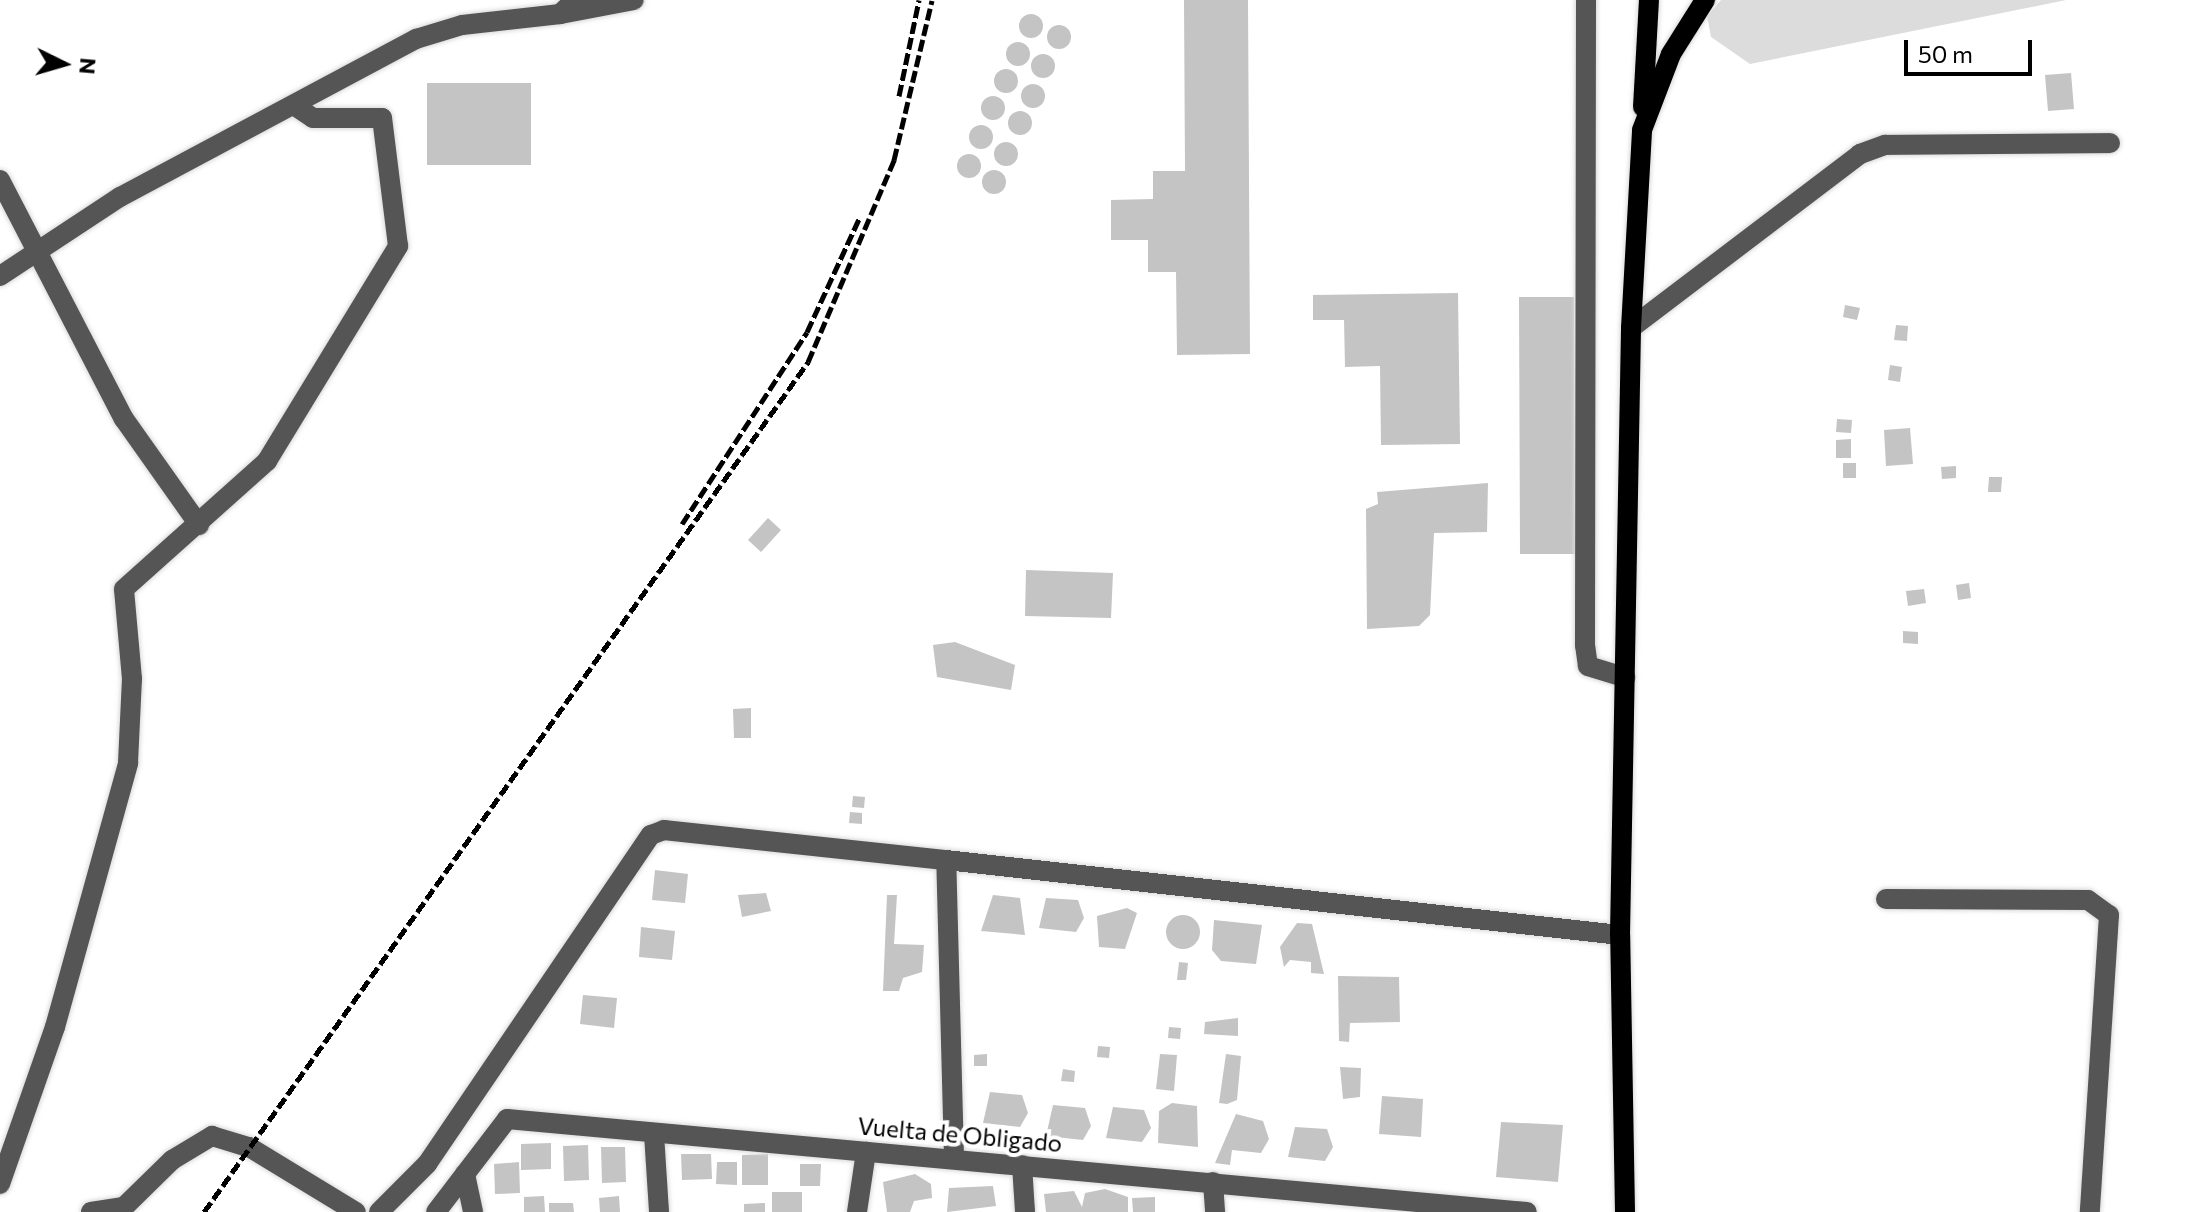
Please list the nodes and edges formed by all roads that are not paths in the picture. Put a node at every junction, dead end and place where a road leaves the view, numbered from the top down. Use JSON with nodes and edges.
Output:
{"nodes":[{"id":1,"x":634,"y":0,"type":"edge"},
{"id":2,"x":1586,"y":0,"type":"edge"},
{"id":3,"x":1649,"y":0,"type":"edge"},
{"id":4,"x":1705,"y":0,"type":"edge"},
{"id":5,"x":567,"y":7,"type":"edge"},
{"id":6,"x":294,"y":105,"type":"junction"},
{"id":7,"x":1642,"y":130,"type":"junction"},
{"id":8,"x":2110,"y":143,"type":"dead end"},
{"id":9,"x":0,"y":180,"type":"edge"},
{"id":10,"x":39,"y":250,"type":"junction"},
{"id":11,"x":0,"y":276,"type":"edge"},
{"id":12,"x":1631,"y":328,"type":"junction"},
{"id":13,"x":199,"y":525,"type":"junction"},
{"id":14,"x":1625,"y":677,"type":"junction"},
{"id":15,"x":946,"y":860,"type":"junction"},
{"id":16,"x":1886,"y":899,"type":"dead end"},
{"id":17,"x":1620,"y":935,"type":"junction"},
{"id":18,"x":654,"y":1134,"type":"junction"},
{"id":19,"x":866,"y":1152,"type":"junction"},
{"id":20,"x":954,"y":1157,"type":"junction"},
{"id":21,"x":1022,"y":1165,"type":"junction"},
{"id":22,"x":465,"y":1174,"type":"junction"},
{"id":23,"x":1213,"y":1182,"type":"junction"},
{"id":24,"x":0,"y":1184,"type":"edge"},
{"id":25,"x":1402,"y":1206,"type":"edge"},
{"id":26,"x":91,"y":1212,"type":"edge"},
{"id":27,"x":356,"y":1212,"type":"edge"},
{"id":28,"x":379,"y":1212,"type":"edge"},
{"id":29,"x":436,"y":1212,"type":"edge"},
{"id":30,"x":473,"y":1212,"type":"edge"},
{"id":31,"x":659,"y":1212,"type":"edge"},
{"id":32,"x":857,"y":1212,"type":"edge"},
{"id":33,"x":1025,"y":1212,"type":"edge"},
{"id":34,"x":1215,"y":1212,"type":"edge"},
{"id":35,"x":1527,"y":1212,"type":"edge"},
{"id":36,"x":1625,"y":1212,"type":"edge"},
{"id":37,"x":2090,"y":1212,"type":"edge"}],
"edges":[{"from":1,"to":5,"type":"street"},
{"from":2,"to":14,"type":"street"},
{"from":3,"to":7,"type":"main road"},
{"from":4,"to":7,"type":"main road"},
{"from":5,"to":6,"type":"street"},
{"from":6,"to":10,"type":"street"},
{"from":6,"to":13,"type":"street"},
{"from":7,"to":12,"type":"main road"},
{"from":8,"to":12,"type":"street"},
{"from":9,"to":10,"type":"street"},
{"from":10,"to":11,"type":"street"},
{"from":10,"to":13,"type":"street"},
{"from":12,"to":14,"type":"main road"},
{"from":13,"to":24,"type":"street"},
{"from":14,"to":17,"type":"main road"},
{"from":15,"to":17,"type":"street"},
{"from":15,"to":20,"type":"street"},
{"from":15,"to":28,"type":"street"},
{"from":16,"to":37,"type":"street"},
{"from":17,"to":36,"type":"main road"},
{"from":18,"to":19,"type":"street","name":"Vuelta de Obligado"},
{"from":18,"to":22,"type":"street","name":"Vuelta de Obligado"},
{"from":18,"to":31,"type":"street"},
{"from":19,"to":20,"type":"street","name":"Vuelta de Obligado"},
{"from":19,"to":32,"type":"street"},
{"from":20,"to":21,"type":"street","name":"Vuelta de Obligado"},
{"from":21,"to":23,"type":"street","name":"Vuelta de Obligado"},
{"from":21,"to":33,"type":"street"},
{"from":22,"to":29,"type":"street","name":"Vuelta de Obligado"},
{"from":22,"to":30,"type":"street"},
{"from":23,"to":25,"type":"street","name":"Vuelta de Obligado"},
{"from":23,"to":34,"type":"street"},
{"from":25,"to":35,"type":"street","name":"Vuelta de Obligado"},
{"from":26,"to":27,"type":"street"}]}
